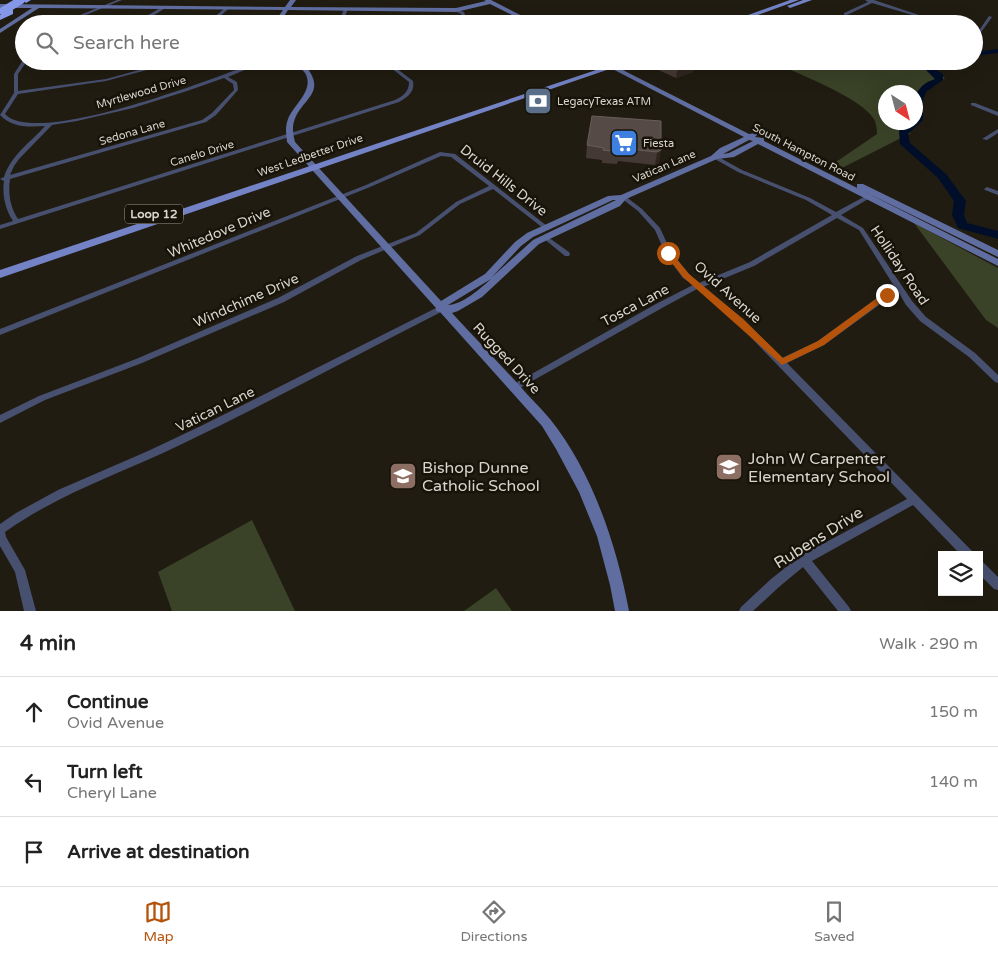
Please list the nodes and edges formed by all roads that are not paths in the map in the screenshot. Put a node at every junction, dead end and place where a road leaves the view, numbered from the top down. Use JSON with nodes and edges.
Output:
{"nodes":[{"id":1,"x":20,"y":0,"type":"edge"},
{"id":2,"x":47,"y":0,"type":"edge"},
{"id":3,"x":120,"y":0,"type":"edge"},
{"id":4,"x":293,"y":0,"type":"edge"},
{"id":5,"x":477,"y":0,"type":"edge"},
{"id":6,"x":796,"y":0,"type":"edge"},
{"id":7,"x":808,"y":0,"type":"edge"},
{"id":8,"x":871,"y":0,"type":"edge"},
{"id":9,"x":487,"y":2,"type":"edge"},
{"id":10,"x":37,"y":6,"type":"junction"},
{"id":11,"x":104,"y":7,"type":"junction"},
{"id":12,"x":163,"y":8,"type":"junction"},
{"id":13,"x":227,"y":8,"type":"junction"},
{"id":14,"x":288,"y":8,"type":"junction"},
{"id":15,"x":346,"y":9,"type":"junction"},
{"id":16,"x":456,"y":10,"type":"junction"},
{"id":17,"x":766,"y":10,"type":"junction"},
{"id":18,"x":2,"y":11,"type":"edge"},
{"id":19,"x":24,"y":15,"type":"edge"},
{"id":20,"x":83,"y":15,"type":"edge"},
{"id":21,"x":152,"y":15,"type":"edge"},
{"id":22,"x":216,"y":15,"type":"edge"},
{"id":23,"x":283,"y":15,"type":"edge"},
{"id":24,"x":344,"y":15,"type":"edge"},
{"id":25,"x":463,"y":15,"type":"edge"},
{"id":26,"x":510,"y":15,"type":"edge"},
{"id":27,"x":754,"y":15,"type":"edge"},
{"id":28,"x":758,"y":15,"type":"edge"},
{"id":29,"x":764,"y":15,"type":"edge"},
{"id":30,"x":845,"y":15,"type":"edge"},
{"id":31,"x":916,"y":15,"type":"edge"},
{"id":32,"x":990,"y":17,"type":"dead end"},
{"id":33,"x":15,"y":21,"type":"edge"},
{"id":34,"x":983,"y":26,"type":"edge"},
{"id":35,"x":0,"y":31,"type":"edge"},
{"id":36,"x":19,"y":70,"type":"edge"},
{"id":37,"x":144,"y":70,"type":"edge"},
{"id":38,"x":242,"y":70,"type":"edge"},
{"id":39,"x":306,"y":70,"type":"edge"},
{"id":40,"x":396,"y":70,"type":"edge"},
{"id":41,"x":591,"y":70,"type":"edge"},
{"id":42,"x":624,"y":70,"type":"edge"},
{"id":43,"x":224,"y":77,"type":"junction"},
{"id":44,"x":16,"y":93,"type":"junction"},
{"id":45,"x":973,"y":104,"type":"dead end"},
{"id":46,"x":998,"y":114,"type":"edge"},
{"id":47,"x":50,"y":124,"type":"junction"},
{"id":48,"x":998,"y":131,"type":"edge"},
{"id":49,"x":289,"y":136,"type":"junction"},
{"id":50,"x":757,"y":138,"type":"junction"},
{"id":51,"x":985,"y":139,"type":"dead end"},
{"id":52,"x":447,"y":153,"type":"joint"},
{"id":53,"x":715,"y":157,"type":"junction"},
{"id":54,"x":311,"y":165,"type":"junction"},
{"id":55,"x":3,"y":179,"type":"junction"},
{"id":56,"x":493,"y":187,"type":"junction"},
{"id":57,"x":987,"y":188,"type":"dead end"},
{"id":58,"x":998,"y":193,"type":"edge"},
{"id":59,"x":871,"y":195,"type":"junction"},
{"id":60,"x":341,"y":196,"type":"junction"},
{"id":61,"x":622,"y":197,"type":"junction"},
{"id":62,"x":839,"y":215,"type":"junction"},
{"id":63,"x":17,"y":222,"type":"junction"},
{"id":64,"x":0,"y":227,"type":"edge"},
{"id":65,"x":119,"y":229,"type":"junction"},
{"id":66,"x":545,"y":232,"type":"junction"},
{"id":67,"x":386,"y":247,"type":"junction"},
{"id":68,"x":567,"y":254,"type":"dead end"},
{"id":69,"x":998,"y":254,"type":"edge"},
{"id":70,"x":998,"y":263,"type":"edge"},
{"id":71,"x":0,"y":266,"type":"edge"},
{"id":72,"x":0,"y":274,"type":"edge"},
{"id":73,"x":699,"y":286,"type":"junction"},
{"id":74,"x":900,"y":290,"type":"junction"},
{"id":75,"x":440,"y":309,"type":"junction"},
{"id":76,"x":0,"y":332,"type":"edge"},
{"id":77,"x":782,"y":362,"type":"junction"},
{"id":78,"x":998,"y":380,"type":"edge"},
{"id":79,"x":515,"y":387,"type":"junction"},
{"id":80,"x":0,"y":419,"type":"edge"},
{"id":81,"x":914,"y":500,"type":"junction"},
{"id":82,"x":0,"y":530,"type":"edge"},
{"id":83,"x":964,"y":551,"type":"edge"},
{"id":84,"x":804,"y":560,"type":"junction"},
{"id":85,"x":983,"y":570,"type":"edge"},
{"id":86,"x":998,"y":585,"type":"edge"},
{"id":87,"x":30,"y":611,"type":"edge"},
{"id":88,"x":622,"y":611,"type":"edge"},
{"id":89,"x":745,"y":611,"type":"edge"},
{"id":90,"x":845,"y":611,"type":"edge"}],
"edges":[{"from":1,"to":18,"type":"highway"},
{"from":1,"to":18,"type":"highway","bridge":true},
{"from":2,"to":10,"type":"street"},
{"from":3,"to":11,"type":"street"},
{"from":4,"to":14,"type":"street"},
{"from":5,"to":9,"type":"street"},
{"from":6,"to":17,"type":"main road"},
{"from":7,"to":29,"type":"main road"},
{"from":8,"to":30,"type":"street"},
{"from":8,"to":31,"type":"street"},
{"from":9,"to":16,"type":"street"},
{"from":9,"to":26,"type":"street"},
{"from":10,"to":11,"type":"street"},
{"from":10,"to":18,"type":"street"},
{"from":10,"to":19,"type":"street"},
{"from":11,"to":12,"type":"street"},
{"from":11,"to":20,"type":"street"},
{"from":12,"to":13,"type":"street"},
{"from":12,"to":21,"type":"street"},
{"from":13,"to":14,"type":"street"},
{"from":13,"to":22,"type":"street"},
{"from":14,"to":15,"type":"street"},
{"from":14,"to":23,"type":"street"},
{"from":15,"to":16,"type":"street"},
{"from":15,"to":24,"type":"street"},
{"from":16,"to":25,"type":"street"},
{"from":17,"to":27,"type":"main road"},
{"from":17,"to":28,"type":"main road"},
{"from":32,"to":34,"type":"street"},
{"from":33,"to":35,"type":"street"},
{"from":36,"to":44,"type":"street"},
{"from":37,"to":44,"type":"street"},
{"from":38,"to":43,"type":"street","name":"Myrtlewood Drive"},
{"from":39,"to":49,"type":"street"},
{"from":40,"to":49,"type":"street","name":"Canelo Drive"},
{"from":41,"to":54,"type":"main road","name":"West Ledbetter Drive","number":"Loop 12"},
{"from":42,"to":50,"type":"street","name":"South Hampton Road"},
{"from":43,"to":47,"type":"street","name":"Myrtlewood Drive"},
{"from":43,"to":55,"type":"street","name":"Sedona Lane"},
{"from":44,"to":47,"type":"street","name":"Myrtlewood Drive"},
{"from":45,"to":46,"type":"street"},
{"from":47,"to":55,"type":"street"},
{"from":48,"to":51,"type":"street"},
{"from":49,"to":54,"type":"street","name":"Rugged Drive"},
{"from":49,"to":63,"type":"street","name":"Canelo Drive"},
{"from":50,"to":53,"type":"street","name":"Vatican Lane"},
{"from":50,"to":59,"type":"street","name":"South Hampton Road"},
{"from":52,"to":56,"type":"street","name":"Druid Hills Drive"},
{"from":52,"to":60,"type":"street","name":"Whitedove Drive"},
{"from":53,"to":61,"type":"street","name":"Vatican Lane"},
{"from":53,"to":62,"type":"street","name":"Holliday Road"},
{"from":54,"to":60,"type":"street","name":"Rugged Drive"},
{"from":54,"to":65,"type":"main road","name":"West Ledbetter Drive","number":"Loop 12"},
{"from":55,"to":63,"type":"street"},
{"from":56,"to":66,"type":"street","name":"Druid Hills Drive"},
{"from":56,"to":67,"type":"street","name":"Windchime Drive"},
{"from":57,"to":58,"type":"street"},
{"from":59,"to":62,"type":"street","name":"Tosca Lane"},
{"from":59,"to":69,"type":"street","name":"South Hampton Road"},
{"from":59,"to":70,"type":"street","name":"South Hampton Road"},
{"from":60,"to":67,"type":"street","name":"Rugged Drive"},
{"from":60,"to":76,"type":"street","name":"Whitedove Drive"},
{"from":61,"to":66,"type":"street","name":"Vatican Lane"},
{"from":61,"to":73,"type":"street","name":"Ovid Avenue"},
{"from":62,"to":73,"type":"street","name":"Tosca Lane"},
{"from":62,"to":74,"type":"street","name":"Holliday Road"},
{"from":63,"to":64,"type":"street","name":"Canelo Drive"},
{"from":65,"to":71,"type":"main road","name":"West Ledbetter Drive","number":"Loop 12"},
{"from":65,"to":72,"type":"main road","name":"West Ledbetter Drive","number":"Loop 12"},
{"from":66,"to":68,"type":"street","name":"Druid Hills Drive"},
{"from":66,"to":75,"type":"street","name":"Vatican Lane"},
{"from":67,"to":75,"type":"street","name":"Rugged Drive"},
{"from":67,"to":80,"type":"street","name":"Windchime Drive"},
{"from":73,"to":77,"type":"street","name":"Ovid Avenue"},
{"from":73,"to":79,"type":"street","name":"Tosca Lane"},
{"from":74,"to":77,"type":"street"},
{"from":74,"to":78,"type":"street","name":"Holliday Road"},
{"from":75,"to":79,"type":"street","name":"Rugged Drive"},
{"from":75,"to":82,"type":"street","name":"Vatican Lane"},
{"from":77,"to":81,"type":"street","name":"Ovid Avenue"},
{"from":79,"to":88,"type":"street","name":"Rugged Drive"},
{"from":81,"to":83,"type":"street","name":"Ovid Avenue"},
{"from":81,"to":84,"type":"street","name":"Rubens Drive"},
{"from":82,"to":87,"type":"street"},
{"from":84,"to":89,"type":"street","name":"Rubens Drive"},
{"from":84,"to":90,"type":"street"},
{"from":85,"to":86,"type":"street"}]}
